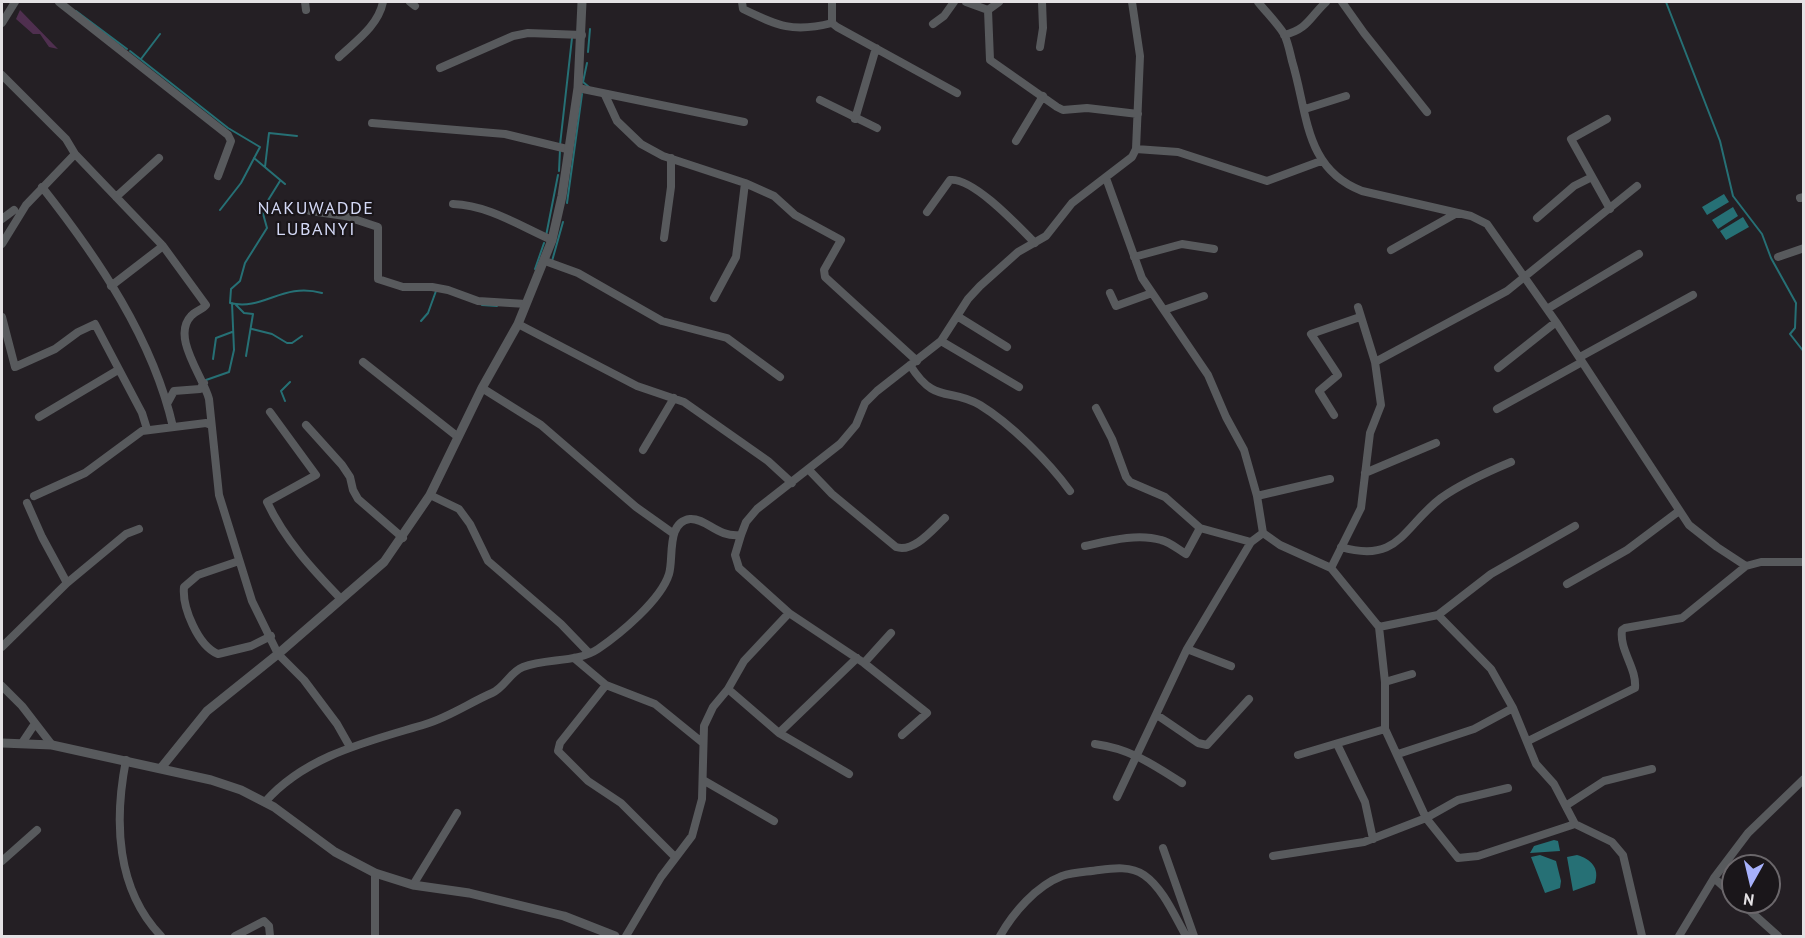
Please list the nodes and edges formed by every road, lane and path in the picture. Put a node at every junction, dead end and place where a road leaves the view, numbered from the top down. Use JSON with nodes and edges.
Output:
{"nodes":[{"id":1,"x":15,"y":2,"type":"edge"},
{"id":2,"x":59,"y":2,"type":"edge"},
{"id":3,"x":382,"y":2,"type":"edge"},
{"id":4,"x":582,"y":2,"type":"edge"},
{"id":5,"x":742,"y":2,"type":"edge"},
{"id":6,"x":832,"y":2,"type":"edge"},
{"id":7,"x":954,"y":2,"type":"edge"},
{"id":8,"x":966,"y":2,"type":"edge"},
{"id":9,"x":999,"y":2,"type":"edge"},
{"id":10,"x":1042,"y":2,"type":"edge"},
{"id":11,"x":1132,"y":2,"type":"edge"},
{"id":12,"x":1258,"y":2,"type":"edge"},
{"id":13,"x":1326,"y":2,"type":"edge"},
{"id":14,"x":1342,"y":2,"type":"edge"},
{"id":15,"x":988,"y":10,"type":"junction"},
{"id":16,"x":2,"y":23,"type":"edge"},
{"id":17,"x":832,"y":23,"type":"junction"},
{"id":18,"x":933,"y":24,"type":"dead end"},
{"id":19,"x":582,"y":35,"type":"junction"},
{"id":20,"x":1284,"y":35,"type":"junction"},
{"id":21,"x":1040,"y":47,"type":"dead end"},
{"id":22,"x":876,"y":48,"type":"junction"},
{"id":23,"x":339,"y":57,"type":"dead end"},
{"id":24,"x":440,"y":68,"type":"dead end"},
{"id":25,"x":2,"y":75,"type":"edge"},
{"id":26,"x":578,"y":87,"type":"junction"},
{"id":27,"x":957,"y":93,"type":"dead end"},
{"id":28,"x":605,"y":95,"type":"junction"},
{"id":29,"x":1043,"y":96,"type":"junction"},
{"id":30,"x":1346,"y":96,"type":"dead end"},
{"id":31,"x":820,"y":100,"type":"dead end"},
{"id":32,"x":1305,"y":110,"type":"junction"},
{"id":33,"x":1427,"y":112,"type":"dead end"},
{"id":34,"x":1138,"y":114,"type":"junction"},
{"id":35,"x":855,"y":119,"type":"junction"},
{"id":36,"x":1606,"y":119,"type":"dead end"},
{"id":37,"x":744,"y":122,"type":"dead end"},
{"id":38,"x":372,"y":123,"type":"dead end"},
{"id":39,"x":877,"y":128,"type":"dead end"},
{"id":40,"x":1016,"y":141,"type":"dead end"},
{"id":41,"x":1136,"y":149,"type":"junction"},
{"id":42,"x":567,"y":150,"type":"junction"},
{"id":43,"x":75,"y":154,"type":"junction"},
{"id":44,"x":159,"y":158,"type":"dead end"},
{"id":45,"x":671,"y":158,"type":"junction"},
{"id":46,"x":1321,"y":161,"type":"junction"},
{"id":47,"x":218,"y":176,"type":"dead end"},
{"id":48,"x":1592,"y":177,"type":"junction"},
{"id":49,"x":1106,"y":178,"type":"junction"},
{"id":50,"x":745,"y":183,"type":"junction"},
{"id":51,"x":1637,"y":186,"type":"dead end"},
{"id":52,"x":42,"y":187,"type":"junction"},
{"id":53,"x":116,"y":197,"type":"junction"},
{"id":54,"x":453,"y":204,"type":"dead end"},
{"id":55,"x":1610,"y":209,"type":"junction"},
{"id":56,"x":14,"y":210,"type":"junction"},
{"id":57,"x":310,"y":211,"type":"dead end"},
{"id":58,"x":927,"y":212,"type":"dead end"},
{"id":59,"x":1456,"y":213,"type":"junction"},
{"id":60,"x":1538,"y":218,"type":"dead end"},
{"id":61,"x":2,"y":219,"type":"edge"},
{"id":62,"x":664,"y":238,"type":"dead end"},
{"id":63,"x":552,"y":240,"type":"junction"},
{"id":64,"x":1035,"y":243,"type":"junction"},
{"id":65,"x":2,"y":244,"type":"edge"},
{"id":66,"x":163,"y":246,"type":"junction"},
{"id":67,"x":1214,"y":249,"type":"dead end"},
{"id":68,"x":1803,"y":249,"type":"edge"},
{"id":69,"x":1390,"y":250,"type":"dead end"},
{"id":70,"x":1639,"y":255,"type":"dead end"},
{"id":71,"x":1134,"y":257,"type":"junction"},
{"id":72,"x":1778,"y":257,"type":"dead end"},
{"id":73,"x":545,"y":261,"type":"junction"},
{"id":74,"x":1526,"y":279,"type":"junction"},
{"id":75,"x":111,"y":286,"type":"junction"},
{"id":76,"x":1110,"y":293,"type":"dead end"},
{"id":77,"x":1152,"y":293,"type":"junction"},
{"id":78,"x":1204,"y":296,"type":"dead end"},
{"id":79,"x":1693,"y":296,"type":"dead end"},
{"id":80,"x":714,"y":298,"type":"dead end"},
{"id":81,"x":526,"y":304,"type":"junction"},
{"id":82,"x":1358,"y":308,"type":"dead end"},
{"id":83,"x":1547,"y":309,"type":"junction"},
{"id":84,"x":1164,"y":310,"type":"junction"},
{"id":85,"x":957,"y":316,"type":"junction"},
{"id":86,"x":2,"y":317,"type":"edge"},
{"id":87,"x":1360,"y":317,"type":"junction"},
{"id":88,"x":1556,"y":322,"type":"junction"},
{"id":89,"x":518,"y":324,"type":"junction"},
{"id":90,"x":941,"y":341,"type":"junction"},
{"id":91,"x":1007,"y":347,"type":"dead end"},
{"id":92,"x":1581,"y":360,"type":"junction"},
{"id":93,"x":363,"y":362,"type":"dead end"},
{"id":94,"x":1375,"y":362,"type":"junction"},
{"id":95,"x":914,"y":363,"type":"junction"},
{"id":96,"x":1498,"y":368,"type":"dead end"},
{"id":97,"x":118,"y":370,"type":"junction"},
{"id":98,"x":780,"y":377,"type":"dead end"},
{"id":99,"x":204,"y":383,"type":"junction"},
{"id":100,"x":1019,"y":387,"type":"dead end"},
{"id":101,"x":482,"y":388,"type":"junction"},
{"id":102,"x":674,"y":398,"type":"junction"},
{"id":103,"x":167,"y":404,"type":"junction"},
{"id":104,"x":1096,"y":408,"type":"dead end"},
{"id":105,"x":1497,"y":409,"type":"dead end"},
{"id":106,"x":270,"y":412,"type":"dead end"},
{"id":107,"x":1334,"y":415,"type":"dead end"},
{"id":108,"x":39,"y":417,"type":"dead end"},
{"id":109,"x":211,"y":425,"type":"junction"},
{"id":110,"x":306,"y":425,"type":"dead end"},
{"id":111,"x":173,"y":427,"type":"junction"},
{"id":112,"x":147,"y":429,"type":"junction"},
{"id":113,"x":458,"y":437,"type":"junction"},
{"id":114,"x":1436,"y":442,"type":"dead end"},
{"id":115,"x":643,"y":450,"type":"dead end"},
{"id":116,"x":1511,"y":462,"type":"dead end"},
{"id":117,"x":809,"y":470,"type":"junction"},
{"id":118,"x":1365,"y":473,"type":"junction"},
{"id":119,"x":1330,"y":479,"type":"dead end"},
{"id":120,"x":792,"y":483,"type":"junction"},
{"id":121,"x":1070,"y":491,"type":"dead end"},
{"id":122,"x":429,"y":495,"type":"junction"},
{"id":123,"x":34,"y":496,"type":"dead end"},
{"id":124,"x":1257,"y":496,"type":"junction"},
{"id":125,"x":27,"y":503,"type":"dead end"},
{"id":126,"x":1679,"y":511,"type":"junction"},
{"id":127,"x":945,"y":518,"type":"dead end"},
{"id":128,"x":1575,"y":526,"type":"dead end"},
{"id":129,"x":1200,"y":528,"type":"junction"},
{"id":130,"x":139,"y":529,"type":"dead end"},
{"id":131,"x":1263,"y":533,"type":"junction"},
{"id":132,"x":674,"y":534,"type":"junction"},
{"id":133,"x":741,"y":536,"type":"junction"},
{"id":134,"x":403,"y":538,"type":"junction"},
{"id":135,"x":1251,"y":542,"type":"junction"},
{"id":136,"x":1085,"y":546,"type":"dead end"},
{"id":137,"x":1341,"y":547,"type":"junction"},
{"id":138,"x":239,"y":561,"type":"junction"},
{"id":139,"x":1803,"y":562,"type":"edge"},
{"id":140,"x":1746,"y":566,"type":"junction"},
{"id":141,"x":1331,"y":568,"type":"junction"},
{"id":142,"x":68,"y":583,"type":"junction"},
{"id":143,"x":1567,"y":584,"type":"dead end"},
{"id":144,"x":341,"y":599,"type":"junction"},
{"id":145,"x":789,"y":613,"type":"junction"},
{"id":146,"x":1438,"y":615,"type":"junction"},
{"id":147,"x":1379,"y":627,"type":"junction"},
{"id":148,"x":891,"y":633,"type":"dead end"},
{"id":149,"x":271,"y":636,"type":"junction"},
{"id":150,"x":2,"y":647,"type":"edge"},
{"id":151,"x":1187,"y":650,"type":"junction"},
{"id":152,"x":588,"y":652,"type":"junction"},
{"id":153,"x":278,"y":654,"type":"junction"},
{"id":154,"x":574,"y":657,"type":"junction"},
{"id":155,"x":861,"y":661,"type":"junction"},
{"id":156,"x":1231,"y":666,"type":"dead end"},
{"id":157,"x":1412,"y":674,"type":"dead end"},
{"id":158,"x":1385,"y":682,"type":"junction"},
{"id":159,"x":606,"y":685,"type":"junction"},
{"id":160,"x":2,"y":686,"type":"edge"},
{"id":161,"x":728,"y":689,"type":"junction"},
{"id":162,"x":1249,"y":699,"type":"dead end"},
{"id":163,"x":1513,"y":708,"type":"junction"},
{"id":164,"x":1157,"y":715,"type":"junction"},
{"id":165,"x":34,"y":724,"type":"junction"},
{"id":166,"x":1385,"y":729,"type":"junction"},
{"id":167,"x":779,"y":733,"type":"junction"},
{"id":168,"x":902,"y":735,"type":"dead end"},
{"id":169,"x":1528,"y":741,"type":"junction"},
{"id":170,"x":2,"y":743,"type":"edge"},
{"id":171,"x":22,"y":743,"type":"junction"},
{"id":172,"x":703,"y":743,"type":"junction"},
{"id":173,"x":1095,"y":744,"type":"dead end"},
{"id":174,"x":1337,"y":744,"type":"junction"},
{"id":175,"x":52,"y":745,"type":"junction"},
{"id":176,"x":350,"y":747,"type":"junction"},
{"id":177,"x":1398,"y":754,"type":"junction"},
{"id":178,"x":1137,"y":755,"type":"junction"},
{"id":179,"x":1298,"y":755,"type":"dead end"},
{"id":180,"x":126,"y":760,"type":"junction"},
{"id":181,"x":161,"y":768,"type":"junction"},
{"id":182,"x":1652,"y":769,"type":"dead end"},
{"id":183,"x":849,"y":774,"type":"dead end"},
{"id":184,"x":1803,"y":779,"type":"edge"},
{"id":185,"x":703,"y":780,"type":"junction"},
{"id":186,"x":1182,"y":783,"type":"dead end"},
{"id":187,"x":1508,"y":788,"type":"dead end"},
{"id":188,"x":1117,"y":796,"type":"dead end"},
{"id":189,"x":265,"y":802,"type":"junction"},
{"id":190,"x":1567,"y":806,"type":"junction"},
{"id":191,"x":457,"y":813,"type":"dead end"},
{"id":192,"x":1426,"y":818,"type":"junction"},
{"id":193,"x":774,"y":820,"type":"dead end"},
{"id":194,"x":1575,"y":825,"type":"junction"},
{"id":195,"x":37,"y":830,"type":"dead end"},
{"id":196,"x":1373,"y":839,"type":"junction"},
{"id":197,"x":1163,"y":848,"type":"dead end"},
{"id":198,"x":675,"y":856,"type":"junction"},
{"id":199,"x":1273,"y":856,"type":"dead end"},
{"id":200,"x":2,"y":861,"type":"edge"},
{"id":201,"x":375,"y":873,"type":"junction"},
{"id":202,"x":1714,"y":878,"type":"junction"},
{"id":203,"x":1721,"y":884,"type":"edge"},
{"id":204,"x":413,"y":885,"type":"junction"},
{"id":205,"x":1753,"y":914,"type":"edge"},
{"id":206,"x":161,"y":936,"type":"edge"},
{"id":207,"x":235,"y":936,"type":"edge"},
{"id":208,"x":270,"y":936,"type":"edge"},
{"id":209,"x":375,"y":936,"type":"edge"},
{"id":210,"x":615,"y":936,"type":"edge"},
{"id":211,"x":626,"y":936,"type":"edge"},
{"id":212,"x":1000,"y":936,"type":"edge"},
{"id":213,"x":1186,"y":936,"type":"edge"},
{"id":214,"x":1194,"y":936,"type":"edge"},
{"id":215,"x":1642,"y":936,"type":"edge"},
{"id":216,"x":1679,"y":936,"type":"edge"},
{"id":217,"x":1778,"y":936,"type":"edge"}],
"edges":[{"from":1,"to":16,"type":"street"},
{"from":2,"to":47,"type":"street"},
{"from":3,"to":23,"type":"street"},
{"from":4,"to":19,"type":"street"},
{"from":5,"to":17,"type":"street"},
{"from":6,"to":17,"type":"street"},
{"from":7,"to":18,"type":"street"},
{"from":8,"to":15,"type":"street"},
{"from":9,"to":15,"type":"street"},
{"from":10,"to":21,"type":"street"},
{"from":11,"to":34,"type":"street"},
{"from":12,"to":20,"type":"street"},
{"from":13,"to":20,"type":"street"},
{"from":14,"to":33,"type":"street"},
{"from":15,"to":29,"type":"street"},
{"from":17,"to":22,"type":"street"},
{"from":19,"to":24,"type":"street"},
{"from":19,"to":26,"type":"street"},
{"from":20,"to":32,"type":"street"},
{"from":22,"to":27,"type":"street"},
{"from":22,"to":35,"type":"street"},
{"from":25,"to":43,"type":"street"},
{"from":26,"to":28,"type":"street"},
{"from":26,"to":42,"type":"street"},
{"from":28,"to":37,"type":"street"},
{"from":28,"to":45,"type":"street"},
{"from":29,"to":34,"type":"street"},
{"from":29,"to":40,"type":"street"},
{"from":30,"to":32,"type":"street"},
{"from":31,"to":35,"type":"street"},
{"from":32,"to":46,"type":"street"},
{"from":34,"to":41,"type":"street"},
{"from":35,"to":39,"type":"street"},
{"from":36,"to":48,"type":"street"},
{"from":38,"to":42,"type":"street"},
{"from":41,"to":46,"type":"street"},
{"from":41,"to":49,"type":"street"},
{"from":42,"to":63,"type":"street"},
{"from":43,"to":52,"type":"street"},
{"from":43,"to":53,"type":"street"},
{"from":44,"to":53,"type":"street"},
{"from":45,"to":50,"type":"street"},
{"from":45,"to":62,"type":"street"},
{"from":46,"to":59,"type":"street"},
{"from":48,"to":55,"type":"street"},
{"from":48,"to":60,"type":"street"},
{"from":49,"to":64,"type":"street"},
{"from":49,"to":71,"type":"street"},
{"from":50,"to":80,"type":"street"},
{"from":50,"to":95,"type":"street"},
{"from":51,"to":55,"type":"street"},
{"from":52,"to":56,"type":"street"},
{"from":52,"to":75,"type":"street"},
{"from":53,"to":66,"type":"street"},
{"from":54,"to":63,"type":"street"},
{"from":55,"to":74,"type":"street"},
{"from":56,"to":61,"type":"street"},
{"from":56,"to":65,"type":"street"},
{"from":57,"to":81,"type":"street"},
{"from":58,"to":64,"type":"street"},
{"from":59,"to":69,"type":"street"},
{"from":59,"to":74,"type":"street"},
{"from":63,"to":73,"type":"street"},
{"from":64,"to":85,"type":"street"},
{"from":66,"to":75,"type":"street"},
{"from":66,"to":99,"type":"street"},
{"from":67,"to":71,"type":"street"},
{"from":68,"to":72,"type":"street"},
{"from":70,"to":83,"type":"street"},
{"from":71,"to":77,"type":"street"},
{"from":73,"to":81,"type":"street"},
{"from":73,"to":98,"type":"street"},
{"from":74,"to":83,"type":"street"},
{"from":74,"to":94,"type":"street"},
{"from":75,"to":103,"type":"street"},
{"from":76,"to":77,"type":"street"},
{"from":77,"to":84,"type":"street"},
{"from":78,"to":84,"type":"street"},
{"from":79,"to":92,"type":"street"},
{"from":81,"to":89,"type":"street"},
{"from":82,"to":87,"type":"street"},
{"from":83,"to":88,"type":"street"},
{"from":84,"to":124,"type":"street"},
{"from":85,"to":90,"type":"street"},
{"from":85,"to":91,"type":"street"},
{"from":86,"to":97,"type":"street"},
{"from":87,"to":94,"type":"street"},
{"from":87,"to":107,"type":"street"},
{"from":88,"to":92,"type":"street"},
{"from":88,"to":96,"type":"street"},
{"from":89,"to":101,"type":"street"},
{"from":89,"to":102,"type":"street"},
{"from":90,"to":95,"type":"street"},
{"from":90,"to":100,"type":"street"},
{"from":92,"to":105,"type":"street"},
{"from":92,"to":126,"type":"street"},
{"from":93,"to":113,"type":"street"},
{"from":94,"to":118,"type":"street"},
{"from":95,"to":117,"type":"street"},
{"from":95,"to":121,"type":"street"},
{"from":97,"to":108,"type":"street"},
{"from":97,"to":112,"type":"street"},
{"from":99,"to":103,"type":"street"},
{"from":99,"to":109,"type":"street"},
{"from":101,"to":113,"type":"street"},
{"from":101,"to":132,"type":"street"},
{"from":102,"to":115,"type":"street"},
{"from":102,"to":120,"type":"street"},
{"from":103,"to":111,"type":"street"},
{"from":104,"to":129,"type":"street"},
{"from":106,"to":144,"type":"street"},
{"from":109,"to":111,"type":"street"},
{"from":109,"to":138,"type":"street"},
{"from":110,"to":134,"type":"street"},
{"from":111,"to":112,"type":"street"},
{"from":112,"to":123,"type":"street"},
{"from":113,"to":122,"type":"street"},
{"from":114,"to":118,"type":"street"},
{"from":116,"to":137,"type":"street"},
{"from":117,"to":120,"type":"street"},
{"from":117,"to":127,"type":"street"},
{"from":118,"to":137,"type":"street"},
{"from":119,"to":124,"type":"street"},
{"from":120,"to":133,"type":"street"},
{"from":122,"to":134,"type":"street"},
{"from":122,"to":152,"type":"street"},
{"from":124,"to":131,"type":"street"},
{"from":125,"to":142,"type":"street"},
{"from":126,"to":140,"type":"street"},
{"from":126,"to":143,"type":"street"},
{"from":128,"to":146,"type":"street"},
{"from":129,"to":135,"type":"street"},
{"from":129,"to":136,"type":"street"},
{"from":130,"to":142,"type":"street"},
{"from":131,"to":135,"type":"street"},
{"from":131,"to":141,"type":"street"},
{"from":132,"to":133,"type":"street"},
{"from":132,"to":152,"type":"street"},
{"from":133,"to":145,"type":"street"},
{"from":134,"to":144,"type":"street"},
{"from":135,"to":151,"type":"street"},
{"from":137,"to":141,"type":"street"},
{"from":138,"to":149,"type":"street"},
{"from":138,"to":149,"type":"street"},
{"from":139,"to":140,"type":"street"},
{"from":140,"to":169,"type":"street"},
{"from":141,"to":147,"type":"street"},
{"from":142,"to":150,"type":"street"},
{"from":144,"to":153,"type":"street"},
{"from":145,"to":155,"type":"street"},
{"from":145,"to":161,"type":"street"},
{"from":146,"to":147,"type":"street"},
{"from":146,"to":163,"type":"street"},
{"from":147,"to":158,"type":"street"},
{"from":148,"to":155,"type":"street"},
{"from":149,"to":153,"type":"street"},
{"from":151,"to":156,"type":"street"},
{"from":151,"to":164,"type":"street"},
{"from":152,"to":154,"type":"street"},
{"from":153,"to":176,"type":"street"},
{"from":153,"to":181,"type":"street"},
{"from":154,"to":159,"type":"street"},
{"from":154,"to":176,"type":"street"},
{"from":155,"to":167,"type":"street"},
{"from":155,"to":168,"type":"street"},
{"from":157,"to":158,"type":"street"},
{"from":158,"to":166,"type":"street"},
{"from":159,"to":172,"type":"street"},
{"from":159,"to":198,"type":"street"},
{"from":160,"to":165,"type":"street"},
{"from":161,"to":167,"type":"street"},
{"from":161,"to":172,"type":"street"},
{"from":162,"to":164,"type":"street"},
{"from":163,"to":169,"type":"street"},
{"from":163,"to":177,"type":"street"},
{"from":164,"to":178,"type":"street"},
{"from":165,"to":171,"type":"street"},
{"from":165,"to":175,"type":"street"},
{"from":166,"to":174,"type":"street"},
{"from":166,"to":177,"type":"street"},
{"from":167,"to":183,"type":"street"},
{"from":169,"to":190,"type":"street"},
{"from":170,"to":171,"type":"street"},
{"from":171,"to":175,"type":"street"},
{"from":172,"to":185,"type":"street"},
{"from":173,"to":178,"type":"street"},
{"from":174,"to":179,"type":"street"},
{"from":174,"to":196,"type":"street"},
{"from":175,"to":180,"type":"street"},
{"from":176,"to":189,"type":"street"},
{"from":177,"to":192,"type":"street"},
{"from":178,"to":186,"type":"street"},
{"from":178,"to":188,"type":"street"},
{"from":180,"to":181,"type":"street"},
{"from":180,"to":206,"type":"street"},
{"from":181,"to":189,"type":"street"},
{"from":182,"to":190,"type":"street"},
{"from":184,"to":202,"type":"street"},
{"from":185,"to":193,"type":"street"},
{"from":185,"to":198,"type":"street"},
{"from":187,"to":192,"type":"street"},
{"from":189,"to":201,"type":"street"},
{"from":190,"to":194,"type":"street"},
{"from":191,"to":204,"type":"street"},
{"from":192,"to":194,"type":"street"},
{"from":192,"to":196,"type":"street"},
{"from":194,"to":215,"type":"street"},
{"from":195,"to":200,"type":"street"},
{"from":196,"to":199,"type":"street"},
{"from":197,"to":214,"type":"street"},
{"from":198,"to":211,"type":"street"},
{"from":201,"to":204,"type":"street"},
{"from":201,"to":209,"type":"street"},
{"from":202,"to":203,"type":"street"},
{"from":202,"to":216,"type":"street"},
{"from":204,"to":210,"type":"street"},
{"from":205,"to":217,"type":"street"},
{"from":207,"to":208,"type":"street"},
{"from":212,"to":213,"type":"street"}]}
